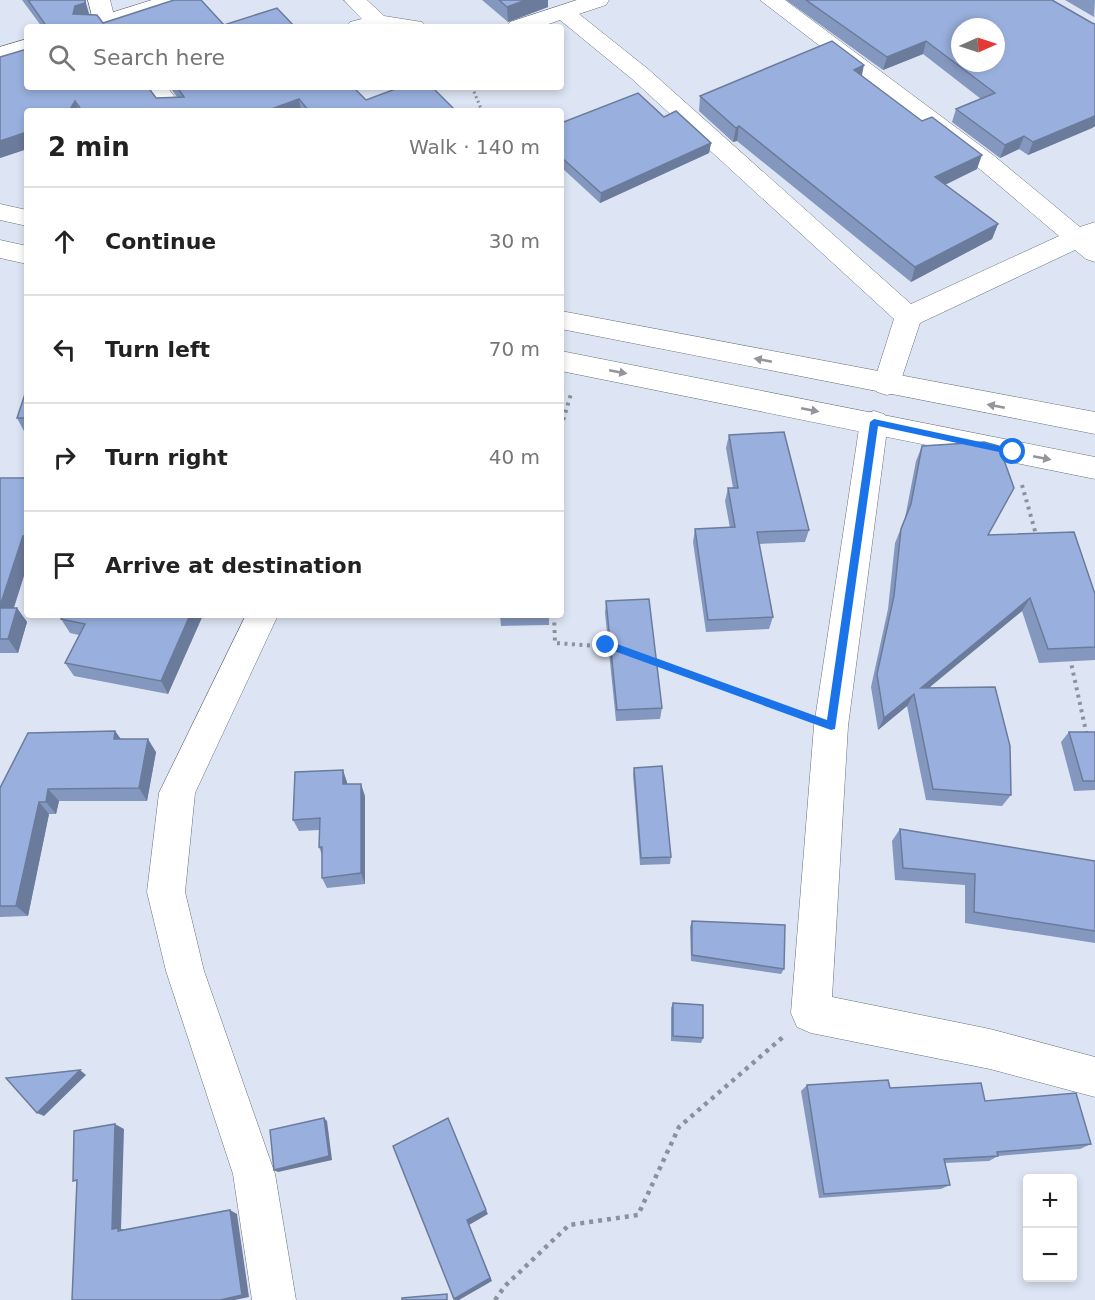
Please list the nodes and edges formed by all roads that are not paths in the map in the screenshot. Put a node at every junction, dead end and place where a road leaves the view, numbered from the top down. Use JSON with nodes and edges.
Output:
{"nodes":[{"id":1,"x":99,"y":0,"type":"edge"},
{"id":2,"x":174,"y":0,"type":"edge"},
{"id":3,"x":355,"y":0,"type":"edge"},
{"id":4,"x":598,"y":0,"type":"edge"},
{"id":5,"x":771,"y":0,"type":"edge"},
{"id":6,"x":564,"y":12,"type":"junction"},
{"id":7,"x":100,"y":24,"type":"edge"},
{"id":8,"x":106,"y":24,"type":"edge"},
{"id":9,"x":368,"y":24,"type":"edge"},
{"id":10,"x":527,"y":24,"type":"edge"},
{"id":11,"x":24,"y":47,"type":"edge"},
{"id":12,"x":0,"y":54,"type":"edge"},
{"id":13,"x":181,"y":90,"type":"edge"},
{"id":14,"x":164,"y":98,"type":"edge"},
{"id":15,"x":0,"y":212,"type":"edge"},
{"id":16,"x":24,"y":217,"type":"edge"},
{"id":17,"x":1089,"y":241,"type":"edge"},
{"id":18,"x":0,"y":249,"type":"edge"},
{"id":19,"x":24,"y":254,"type":"edge"},
{"id":20,"x":908,"y":317,"type":"junction"},
{"id":21,"x":564,"y":321,"type":"edge"},
{"id":22,"x":564,"y":362,"type":"edge"},
{"id":23,"x":886,"y":385,"type":"junction"},
{"id":24,"x":874,"y":422,"type":"junction"},
{"id":25,"x":1095,"y":423,"type":"edge"},
{"id":26,"x":1095,"y":468,"type":"edge"},
{"id":27,"x":261,"y":618,"type":"edge"},
{"id":28,"x":1095,"y":1077,"type":"edge"},
{"id":29,"x":274,"y":1300,"type":"edge"}],
"edges":[{"from":1,"to":7,"type":"street"},
{"from":2,"to":8,"type":"street"},
{"from":3,"to":9,"type":"street"},
{"from":4,"to":6,"type":"street"},
{"from":5,"to":17,"type":"street"},
{"from":6,"to":10,"type":"street"},
{"from":6,"to":20,"type":"street"},
{"from":11,"to":12,"type":"street"},
{"from":13,"to":14,"type":"street"},
{"from":15,"to":16,"type":"street"},
{"from":17,"to":20,"type":"street"},
{"from":18,"to":19,"type":"street"},
{"from":20,"to":23,"type":"street"},
{"from":23,"to":21,"type":"street","one_way":true},
{"from":22,"to":24,"type":"street","one_way":true},
{"from":25,"to":23,"type":"street","one_way":true},
{"from":24,"to":26,"type":"street","one_way":true},
{"from":24,"to":28,"type":"street"},
{"from":27,"to":29,"type":"street"}]}
